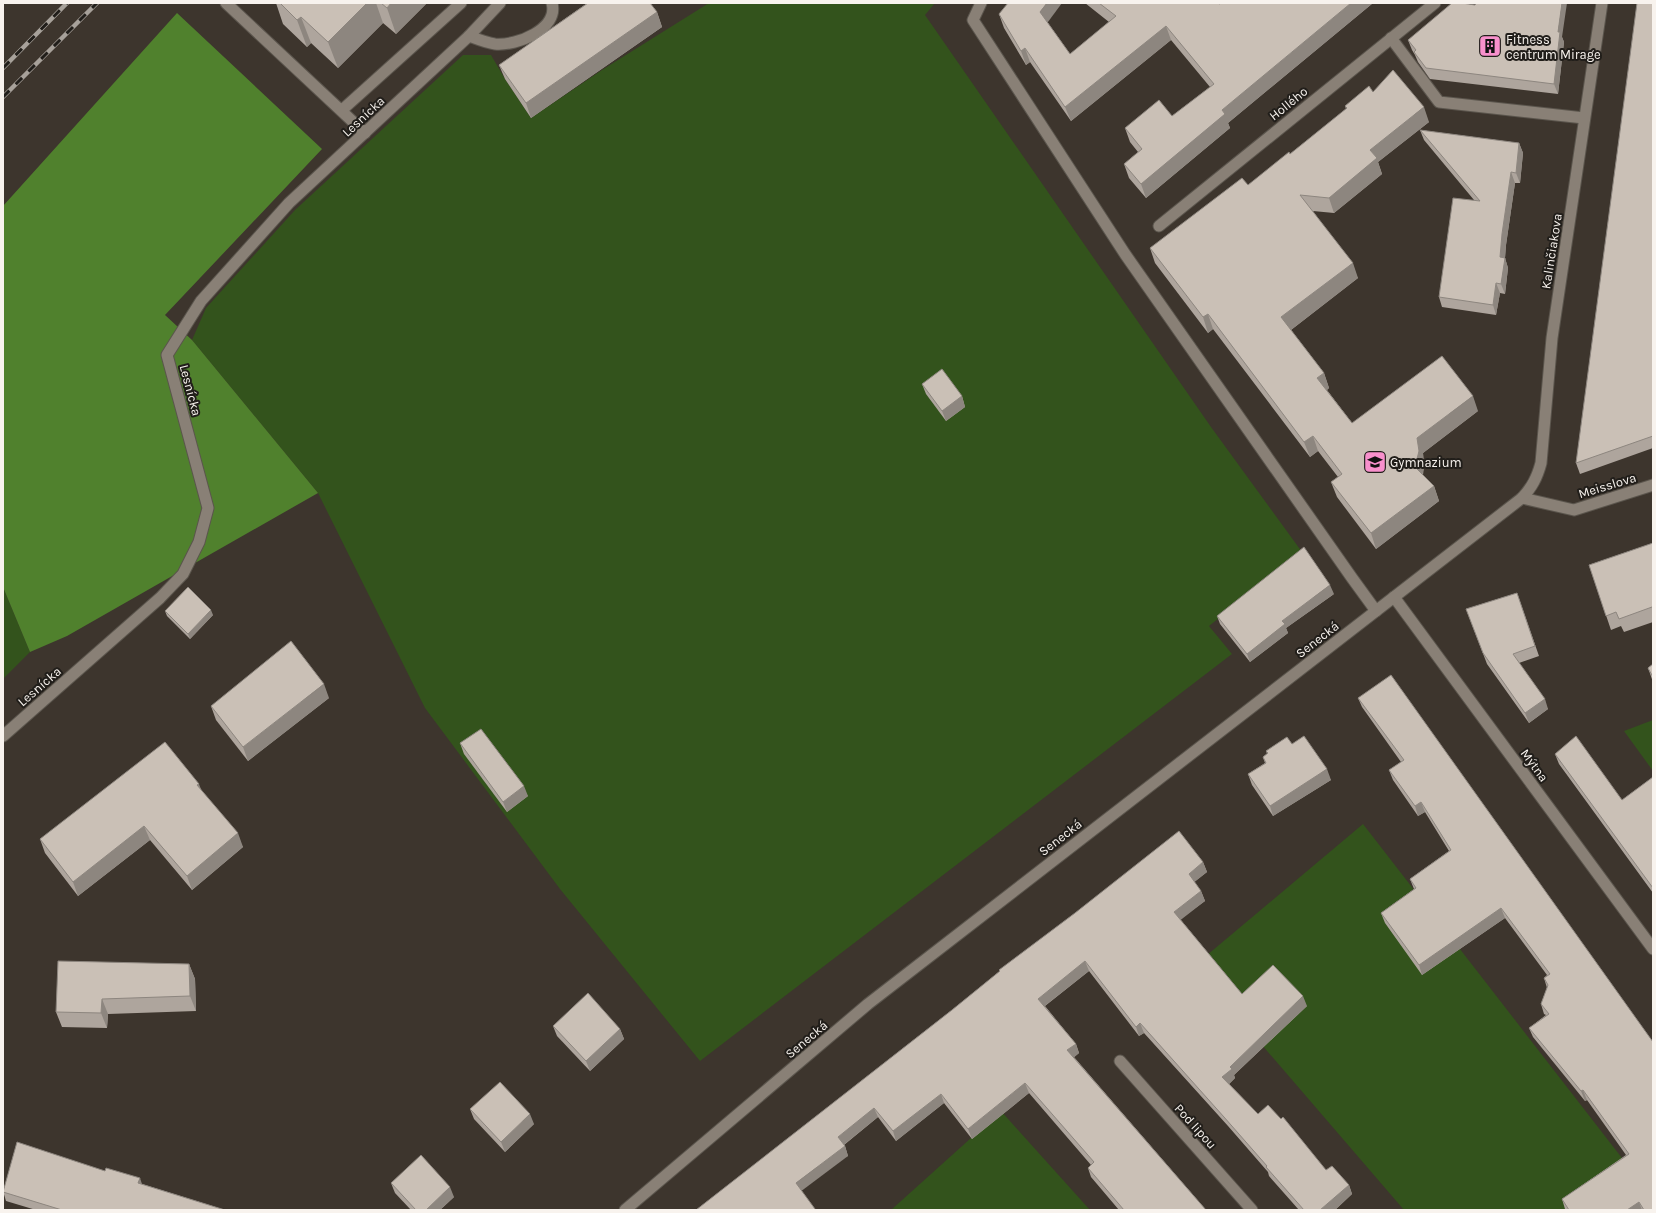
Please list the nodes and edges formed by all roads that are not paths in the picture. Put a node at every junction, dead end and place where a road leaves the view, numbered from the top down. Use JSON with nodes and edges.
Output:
{"nodes":[{"id":1,"x":226,"y":3,"type":"edge"},
{"id":2,"x":461,"y":3,"type":"edge"},
{"id":3,"x":500,"y":3,"type":"edge"},
{"id":4,"x":552,"y":3,"type":"edge"},
{"id":5,"x":981,"y":3,"type":"edge"},
{"id":6,"x":1435,"y":3,"type":"edge"},
{"id":7,"x":1602,"y":3,"type":"edge"},
{"id":8,"x":469,"y":36,"type":"junction"},
{"id":9,"x":1391,"y":38,"type":"junction"},
{"id":10,"x":342,"y":110,"type":"junction"},
{"id":11,"x":1584,"y":118,"type":"junction"},
{"id":12,"x":365,"y":133,"type":"junction"},
{"id":13,"x":1159,"y":226,"type":"dead end"},
{"id":14,"x":1653,"y":485,"type":"edge"},
{"id":15,"x":1522,"y":498,"type":"junction"},
{"id":16,"x":1394,"y":597,"type":"junction"},
{"id":17,"x":1376,"y":611,"type":"junction"},
{"id":18,"x":3,"y":736,"type":"edge"},
{"id":19,"x":1653,"y":949,"type":"edge"},
{"id":20,"x":1120,"y":1061,"type":"dead end"},
{"id":21,"x":625,"y":1210,"type":"edge"},
{"id":22,"x":1252,"y":1210,"type":"edge"}],
"edges":[{"from":1,"to":10,"type":"street"},
{"from":2,"to":10,"type":"street"},
{"from":3,"to":8,"type":"street","name":"Lesnícka"},
{"from":4,"to":8,"type":"street"},
{"from":5,"to":17,"type":"street"},
{"from":6,"to":9,"type":"street","name":"Hollého"},
{"from":7,"to":11,"type":"street","name":"Kalinčiakova"},
{"from":8,"to":12,"type":"street","name":"Lesnícka"},
{"from":9,"to":11,"type":"street"},
{"from":9,"to":13,"type":"street","name":"Hollého"},
{"from":10,"to":12,"type":"street"},
{"from":11,"to":15,"type":"street","name":"Kalinčiakova"},
{"from":12,"to":18,"type":"street","name":"Lesnícka"},
{"from":14,"to":15,"type":"street","name":"Meisslova"},
{"from":15,"to":16,"type":"street","name":"Senecká"},
{"from":16,"to":17,"type":"street","name":"Senecká"},
{"from":16,"to":19,"type":"street","name":"Mýtna"},
{"from":17,"to":21,"type":"street","name":"Senecká"},
{"from":20,"to":22,"type":"street","name":"Pod lipou"}]}
